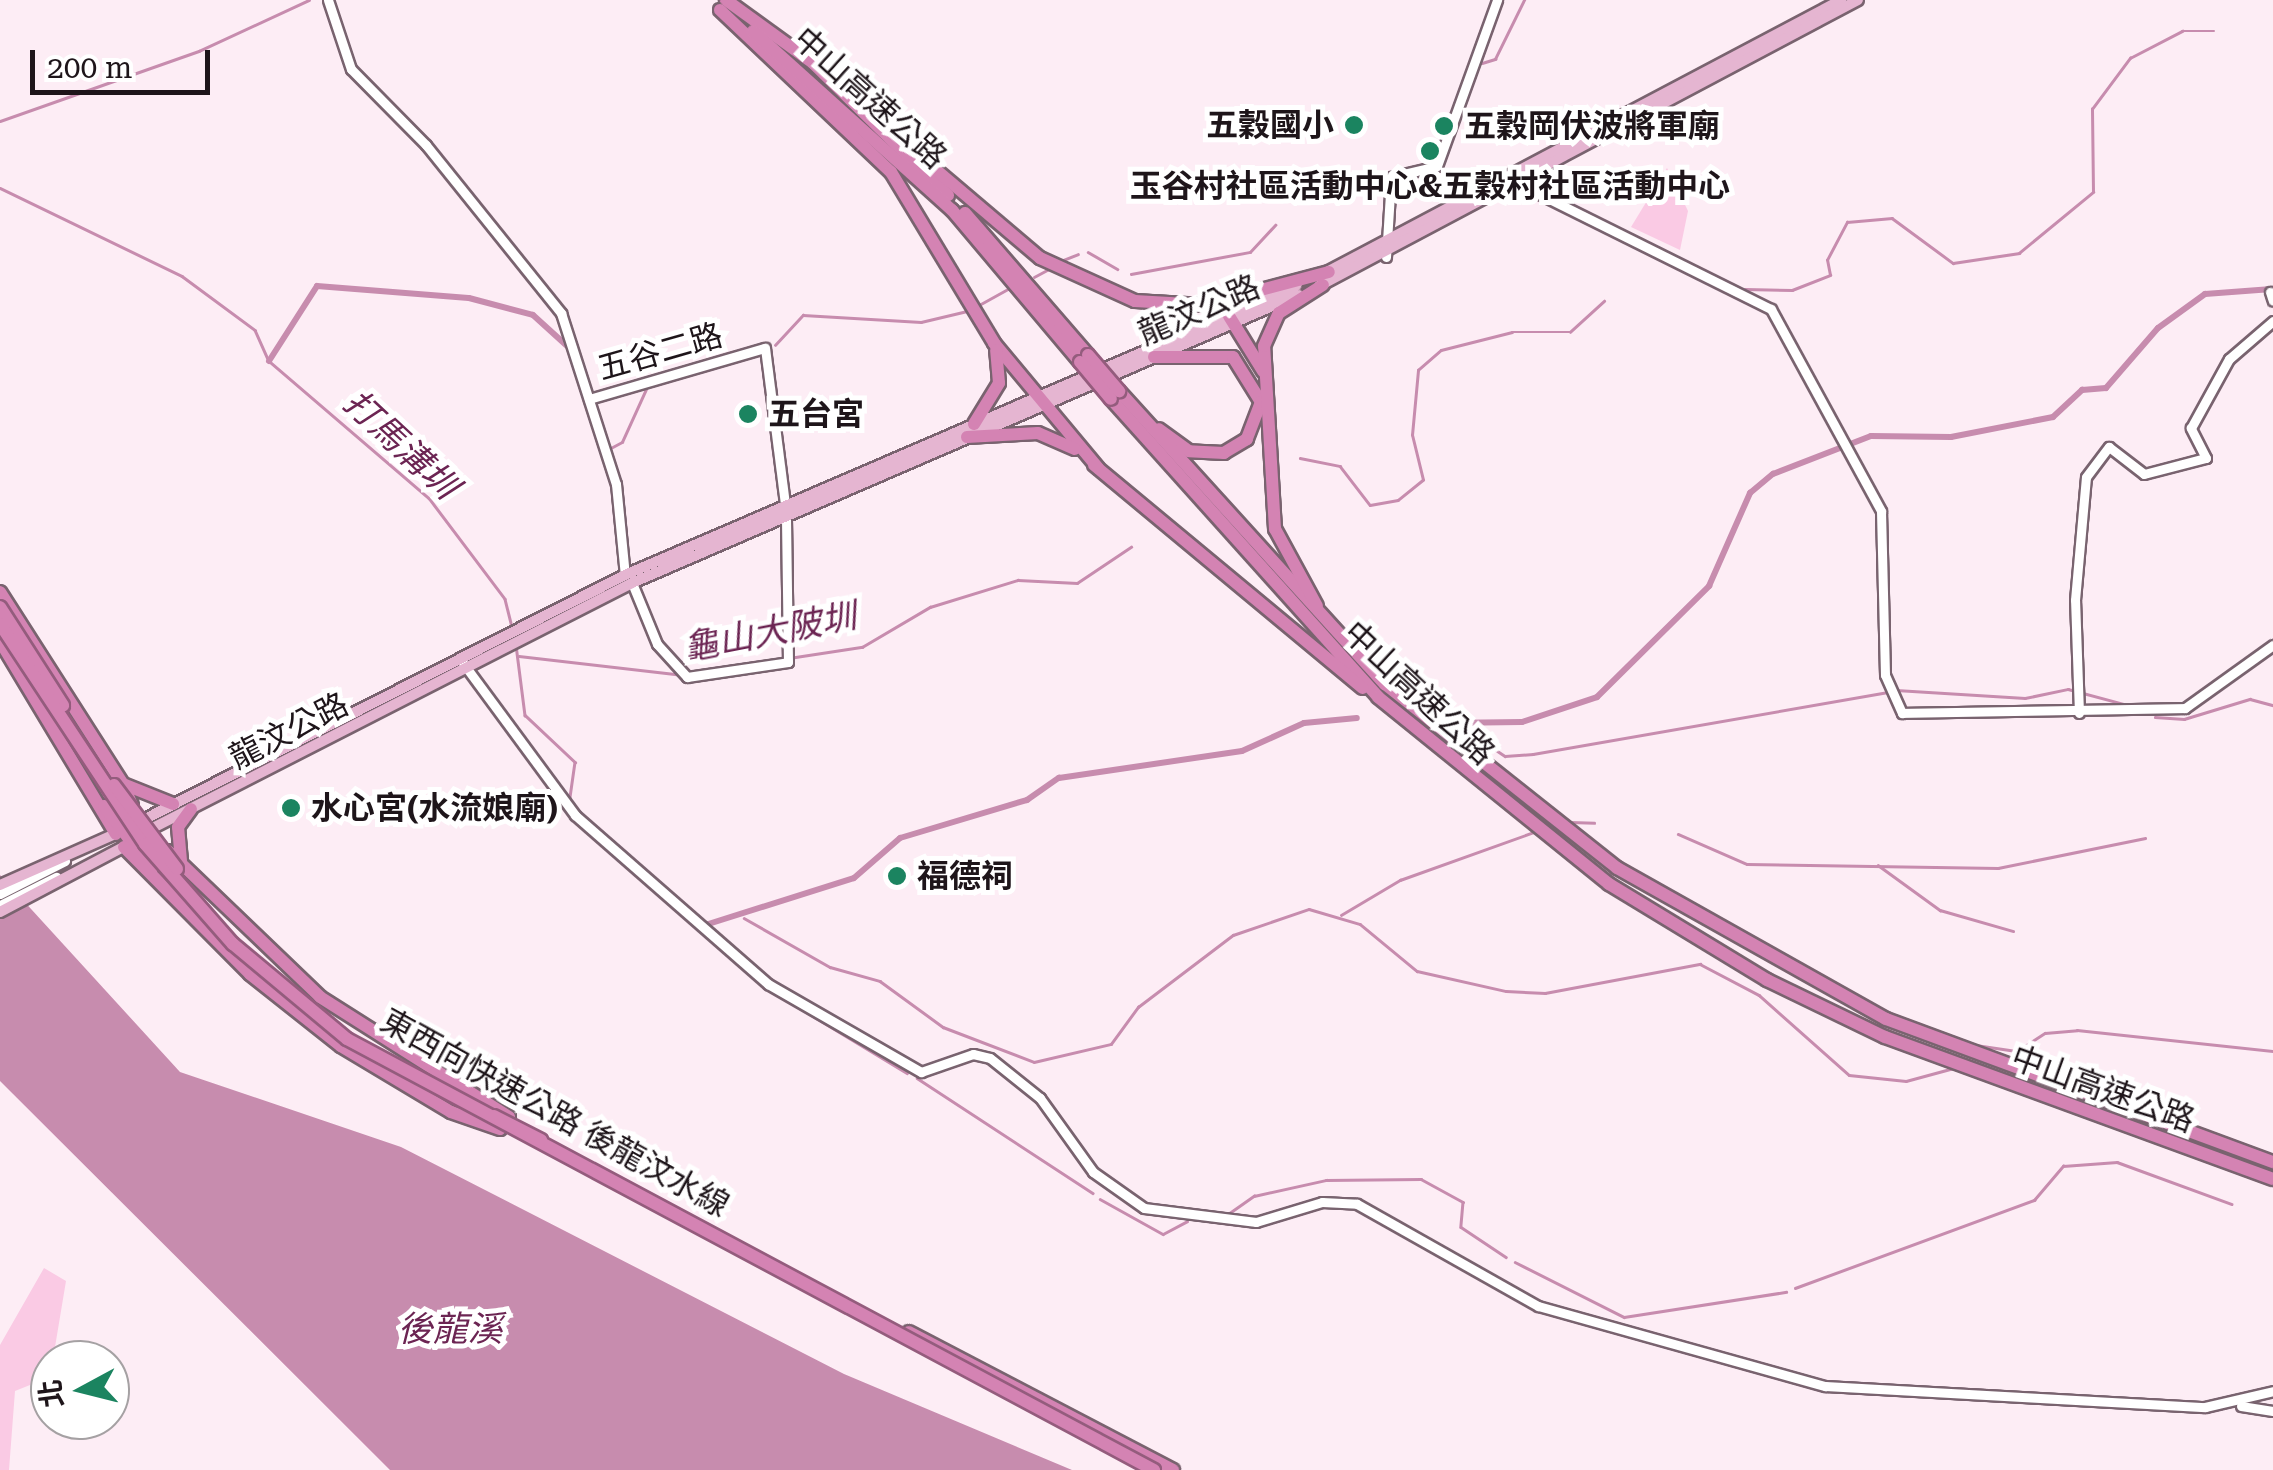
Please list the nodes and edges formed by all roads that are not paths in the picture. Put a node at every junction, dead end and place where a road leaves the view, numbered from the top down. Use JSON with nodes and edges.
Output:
{"nodes":[{"id":1,"x":328,"y":0,"type":"edge"},
{"id":2,"x":704,"y":0,"type":"edge"},
{"id":3,"x":1496,"y":0,"type":"edge"},
{"id":4,"x":1841,"y":0,"type":"edge"},
{"id":5,"x":1858,"y":0,"type":"edge"},
{"id":6,"x":723,"y":5,"type":"edge"},
{"id":7,"x":1790,"y":32,"type":"junction"},
{"id":8,"x":884,"y":129,"type":"junction"},
{"id":9,"x":1514,"y":183,"type":"junction"},
{"id":10,"x":1386,"y":252,"type":"junction"},
{"id":11,"x":1326,"y":278,"type":"junction"},
{"id":12,"x":1231,"y":319,"type":"junction"},
{"id":13,"x":2273,"y":321,"type":"edge"},
{"id":14,"x":994,"y":344,"type":"junction"},
{"id":15,"x":1154,"y":356,"type":"junction"},
{"id":16,"x":1084,"y":358,"type":"junction"},
{"id":17,"x":1271,"y":392,"type":"junction"},
{"id":18,"x":1115,"y":395,"type":"junction"},
{"id":19,"x":594,"y":397,"type":"junction"},
{"id":20,"x":1038,"y":400,"type":"junction"},
{"id":21,"x":1138,"y":414,"type":"junction"},
{"id":22,"x":970,"y":431,"type":"junction"},
{"id":23,"x":1098,"y":468,"type":"junction"},
{"id":24,"x":785,"y":510,"type":"junction"},
{"id":25,"x":629,"y":579,"type":"junction"},
{"id":26,"x":0,"y":592,"type":"edge"},
{"id":27,"x":0,"y":607,"type":"edge"},
{"id":28,"x":0,"y":624,"type":"edge"},
{"id":29,"x":0,"y":641,"type":"edge"},
{"id":30,"x":1345,"y":645,"type":"junction"},
{"id":31,"x":2273,"y":646,"type":"edge"},
{"id":32,"x":462,"y":664,"type":"junction"},
{"id":33,"x":1378,"y":696,"type":"junction"},
{"id":34,"x":2079,"y":713,"type":"junction"},
{"id":35,"x":123,"y":784,"type":"junction"},
{"id":36,"x":173,"y":804,"type":"junction"},
{"id":37,"x":191,"y":809,"type":"junction"},
{"id":38,"x":132,"y":833,"type":"junction"},
{"id":39,"x":182,"y":864,"type":"junction"},
{"id":40,"x":0,"y":885,"type":"edge"},
{"id":41,"x":0,"y":894,"type":"edge"},
{"id":42,"x":0,"y":909,"type":"edge"},
{"id":43,"x":500,"y":1129,"type":"junction"},
{"id":44,"x":540,"y":1140,"type":"junction"},
{"id":45,"x":2273,"y":1162,"type":"edge"},
{"id":46,"x":2273,"y":1179,"type":"edge"},
{"id":47,"x":2273,"y":1392,"type":"edge"},
{"id":48,"x":2238,"y":1405,"type":"junction"},
{"id":49,"x":2273,"y":1411,"type":"edge"},
{"id":50,"x":1154,"y":1470,"type":"edge"},
{"id":51,"x":1173,"y":1470,"type":"edge"}],
"edges":[{"from":1,"to":19,"type":"street"},
{"from":2,"to":6,"type":"highway","name":"中山高速公路"},
{"from":3,"to":10,"type":"street"},
{"from":4,"to":7,"type":"main road","name":"龍汶公路"},
{"from":5,"to":7,"type":"main road","name":"龍汶公路"},
{"from":6,"to":8,"type":"highway","name":"中山高速公路"},
{"from":6,"to":14,"type":"highway"},
{"from":6,"to":16,"type":"highway","name":"中山高速公路"},
{"from":7,"to":9,"type":"main road","name":"龍汶公路"},
{"from":8,"to":11,"type":"highway"},
{"from":8,"to":16,"type":"highway","name":"中山高速公路"},
{"from":9,"to":10,"type":"main road","name":"龍汶公路"},
{"from":9,"to":34,"type":"street"},
{"from":10,"to":11,"type":"main road","name":"龍汶公路"},
{"from":11,"to":12,"type":"main road","name":"龍汶公路"},
{"from":11,"to":17,"type":"highway"},
{"from":12,"to":15,"type":"main road","name":"龍汶公路"},
{"from":12,"to":17,"type":"highway"},
{"from":12,"to":20,"type":"main road","name":"龍汶公路"},
{"from":13,"to":34,"type":"street"},
{"from":14,"to":20,"type":"highway"},
{"from":14,"to":22,"type":"highway"},
{"from":15,"to":20,"type":"main road","name":"龍汶公路"},
{"from":15,"to":21,"type":"highway"},
{"from":16,"to":18,"type":"highway","name":"中山高速公路","bridge":true},
{"from":17,"to":30,"type":"highway"},
{"from":18,"to":21,"type":"highway","name":"中山高速公路"},
{"from":18,"to":33,"type":"highway","name":"中山高速公路"},
{"from":19,"to":24,"type":"street","name":"五谷二路"},
{"from":19,"to":25,"type":"street"},
{"from":20,"to":22,"type":"main road","name":"龍汶公路"},
{"from":20,"to":23,"type":"highway"},
{"from":21,"to":30,"type":"highway","name":"中山高速公路"},
{"from":22,"to":23,"type":"highway"},
{"from":22,"to":24,"type":"main road","name":"龍汶公路"},
{"from":23,"to":33,"type":"highway"},
{"from":24,"to":25,"type":"main road","name":"龍汶公路"},
{"from":24,"to":25,"type":"street"},
{"from":25,"to":32,"type":"main road","name":"龍汶公路"},
{"from":26,"to":35,"type":"highway"},
{"from":27,"to":44,"type":"highway","name":"東西向快速公路 後龍汶水線","bridge":true},
{"from":28,"to":43,"type":"highway","name":"東西向快速公路 後龍汶水線","bridge":true},
{"from":29,"to":38,"type":"highway"},
{"from":30,"to":45,"type":"highway","name":"中山高速公路"},
{"from":31,"to":34,"type":"street"},
{"from":32,"to":36,"type":"main road","name":"龍汶公路"},
{"from":32,"to":37,"type":"main road","name":"龍汶公路"},
{"from":32,"to":48,"type":"street"},
{"from":33,"to":46,"type":"highway","name":"中山高速公路"},
{"from":35,"to":36,"type":"highway"},
{"from":35,"to":38,"type":"highway"},
{"from":36,"to":38,"type":"main road","name":"龍汶公路"},
{"from":37,"to":38,"type":"main road","name":"龍汶公路"},
{"from":37,"to":39,"type":"highway"},
{"from":38,"to":39,"type":"highway"},
{"from":38,"to":40,"type":"main road"},
{"from":38,"to":41,"type":"street"},
{"from":38,"to":42,"type":"main road"},
{"from":38,"to":43,"type":"highway"},
{"from":39,"to":44,"type":"highway","bridge":true},
{"from":43,"to":50,"type":"highway","name":"東西向快速公路 後龍汶水線","bridge":true},
{"from":44,"to":51,"type":"highway","name":"東西向快速公路 後龍汶水線","bridge":true},
{"from":47,"to":48,"type":"street"},
{"from":48,"to":49,"type":"street"}]}
